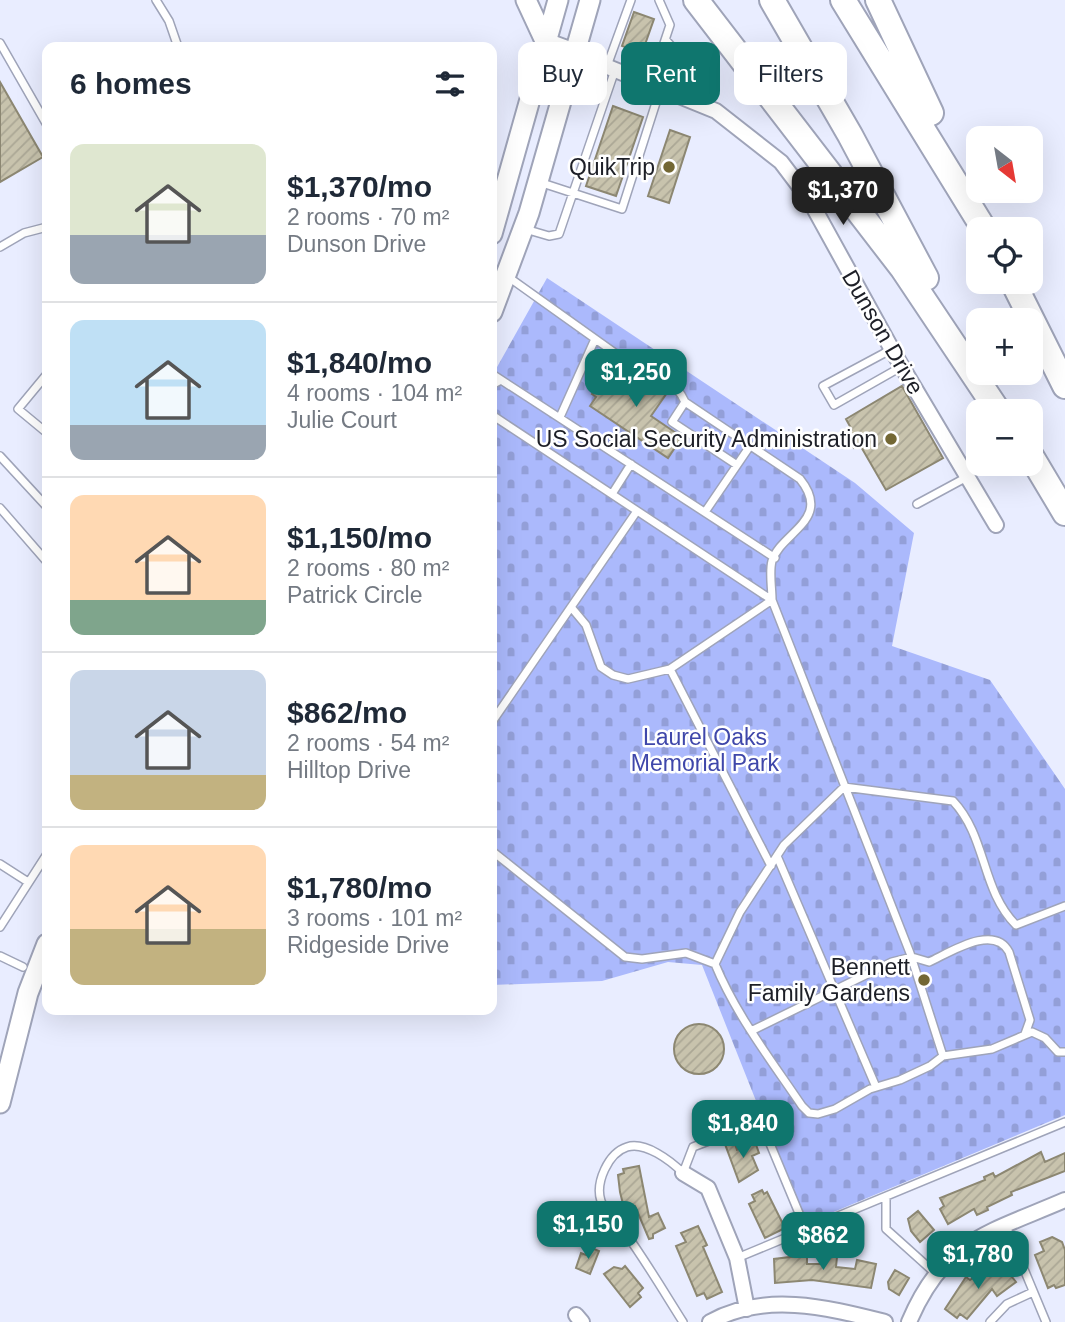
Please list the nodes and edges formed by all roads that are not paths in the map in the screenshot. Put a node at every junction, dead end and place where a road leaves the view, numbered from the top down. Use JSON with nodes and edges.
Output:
{"nodes":[{"id":1,"x":156,"y":0,"type":"edge"},
{"id":2,"x":526,"y":0,"type":"edge"},
{"id":3,"x":558,"y":0,"type":"edge"},
{"id":4,"x":590,"y":0,"type":"edge"},
{"id":5,"x":631,"y":0,"type":"edge"},
{"id":6,"x":659,"y":0,"type":"edge"},
{"id":7,"x":696,"y":0,"type":"edge"},
{"id":8,"x":772,"y":0,"type":"edge"},
{"id":9,"x":843,"y":0,"type":"edge"},
{"id":10,"x":877,"y":0,"type":"edge"},
{"id":11,"x":666,"y":40,"type":"edge"},
{"id":12,"x":176,"y":42,"type":"edge"},
{"id":13,"x":546,"y":42,"type":"edge"},
{"id":14,"x":546,"y":42,"type":"edge"},
{"id":15,"x":579,"y":42,"type":"edge"},
{"id":16,"x":0,"y":43,"type":"edge"},
{"id":17,"x":607,"y":66,"type":"edge"},
{"id":18,"x":611,"y":67,"type":"junction"},
{"id":19,"x":621,"y":71,"type":"edge"},
{"id":20,"x":528,"y":105,"type":"edge"},
{"id":21,"x":561,"y":105,"type":"edge"},
{"id":22,"x":650,"y":105,"type":"edge"},
{"id":23,"x":703,"y":105,"type":"edge"},
{"id":24,"x":42,"y":116,"type":"edge"},
{"id":25,"x":538,"y":181,"type":"junction"},
{"id":26,"x":574,"y":194,"type":"junction"},
{"id":27,"x":497,"y":215,"type":"edge"},
{"id":28,"x":979,"y":217,"type":"edge"},
{"id":29,"x":980,"y":217,"type":"edge"},
{"id":30,"x":497,"y":226,"type":"edge"},
{"id":31,"x":42,"y":228,"type":"edge"},
{"id":32,"x":523,"y":229,"type":"junction"},
{"id":33,"x":0,"y":247,"type":"edge"},
{"id":34,"x":506,"y":276,"type":"junction"},
{"id":35,"x":1019,"y":294,"type":"edge"},
{"id":36,"x":497,"y":299,"type":"edge"},
{"id":37,"x":595,"y":339,"type":"junction"},
{"id":38,"x":966,"y":345,"type":"edge"},
{"id":39,"x":892,"y":349,"type":"junction"},
{"id":40,"x":902,"y":367,"type":"junction"},
{"id":41,"x":497,"y":377,"type":"edge"},
{"id":42,"x":42,"y":380,"type":"edge"},
{"id":43,"x":501,"y":380,"type":"junction"},
{"id":44,"x":497,"y":382,"type":"edge"},
{"id":45,"x":1065,"y":386,"type":"edge"},
{"id":46,"x":990,"y":399,"type":"edge"},
{"id":47,"x":685,"y":402,"type":"junction"},
{"id":48,"x":560,"y":417,"type":"junction"},
{"id":49,"x":497,"y":418,"type":"edge"},
{"id":50,"x":42,"y":429,"type":"edge"},
{"id":51,"x":750,"y":446,"type":"junction"},
{"id":52,"x":0,"y":457,"type":"edge"},
{"id":53,"x":631,"y":464,"type":"junction"},
{"id":54,"x":737,"y":465,"type":"junction"},
{"id":55,"x":966,"y":474,"type":"edge"},
{"id":56,"x":967,"y":476,"type":"joint"},
{"id":57,"x":1042,"y":476,"type":"edge"},
{"id":58,"x":612,"y":494,"type":"junction"},
{"id":59,"x":42,"y":502,"type":"edge"},
{"id":60,"x":916,"y":504,"type":"dead end"},
{"id":61,"x":0,"y":508,"type":"edge"},
{"id":62,"x":637,"y":511,"type":"junction"},
{"id":63,"x":705,"y":512,"type":"junction"},
{"id":64,"x":1065,"y":513,"type":"edge"},
{"id":65,"x":996,"y":525,"type":"dead end"},
{"id":66,"x":42,"y":556,"type":"edge"},
{"id":67,"x":775,"y":558,"type":"junction"},
{"id":68,"x":772,"y":600,"type":"junction"},
{"id":69,"x":571,"y":607,"type":"junction"},
{"id":70,"x":670,"y":669,"type":"junction"},
{"id":71,"x":497,"y":715,"type":"edge"},
{"id":72,"x":844,"y":787,"type":"junction"},
{"id":73,"x":497,"y":855,"type":"edge"},
{"id":74,"x":777,"y":856,"type":"junction"},
{"id":75,"x":42,"y":862,"type":"edge"},
{"id":76,"x":0,"y":864,"type":"edge"},
{"id":77,"x":771,"y":866,"type":"junction"},
{"id":78,"x":28,"y":883,"type":"junction"},
{"id":79,"x":1065,"y":906,"type":"edge"},
{"id":80,"x":0,"y":927,"type":"edge"},
{"id":81,"x":0,"y":956,"type":"edge"},
{"id":82,"x":912,"y":957,"type":"junction"},
{"id":83,"x":42,"y":958,"type":"edge"},
{"id":84,"x":715,"y":964,"type":"junction"},
{"id":85,"x":23,"y":967,"type":"dead end"},
{"id":86,"x":833,"y":990,"type":"junction"},
{"id":87,"x":751,"y":1031,"type":"junction"},
{"id":88,"x":1025,"y":1034,"type":"junction"},
{"id":89,"x":1065,"y":1052,"type":"edge"},
{"id":90,"x":943,"y":1056,"type":"junction"},
{"id":91,"x":876,"y":1087,"type":"junction"},
{"id":92,"x":0,"y":1103,"type":"edge"},
{"id":93,"x":1065,"y":1122,"type":"edge"},
{"id":94,"x":683,"y":1173,"type":"junction"},
{"id":95,"x":886,"y":1197,"type":"junction"},
{"id":96,"x":1065,"y":1200,"type":"edge"},
{"id":97,"x":1006,"y":1226,"type":"junction"},
{"id":98,"x":806,"y":1230,"type":"junction"},
{"id":99,"x":737,"y":1258,"type":"junction"},
{"id":100,"x":934,"y":1273,"type":"junction"},
{"id":101,"x":1034,"y":1292,"type":"junction"},
{"id":102,"x":747,"y":1309,"type":"junction"},
{"id":103,"x":683,"y":1322,"type":"edge"},
{"id":104,"x":710,"y":1322,"type":"edge"},
{"id":105,"x":885,"y":1322,"type":"edge"},
{"id":106,"x":909,"y":1322,"type":"edge"},
{"id":107,"x":990,"y":1322,"type":"edge"},
{"id":108,"x":1046,"y":1322,"type":"edge"}],
"edges":[{"from":1,"to":12,"type":"lane"},
{"from":2,"to":13,"type":"main road"},
{"from":3,"to":14,"type":"main road"},
{"from":4,"to":15,"type":"main road"},
{"from":5,"to":18,"type":"lane"},
{"from":6,"to":11,"type":"lane"},
{"from":7,"to":46,"type":"highway"},
{"from":8,"to":38,"type":"highway"},
{"from":9,"to":28,"type":"highway"},
{"from":10,"to":29,"type":"highway"},
{"from":16,"to":24,"type":"lane"},
{"from":17,"to":18,"type":"street","name":"Dunson Drive"},
{"from":18,"to":19,"type":"street","name":"Dunson Drive"},
{"from":18,"to":26,"type":"lane"},
{"from":20,"to":27,"type":"main road"},
{"from":21,"to":25,"type":"main road"},
{"from":22,"to":26,"type":"lane"},
{"from":23,"to":39,"type":"street","name":"Dunson Drive"},
{"from":25,"to":26,"type":"lane"},
{"from":25,"to":32,"type":"main road"},
{"from":26,"to":32,"type":"lane"},
{"from":30,"to":32,"type":"main road"},
{"from":31,"to":33,"type":"lane"},
{"from":32,"to":34,"type":"main road"},
{"from":34,"to":36,"type":"main road"},
{"from":34,"to":37,"type":"lane"},
{"from":35,"to":45,"type":"highway"},
{"from":37,"to":47,"type":"lane"},
{"from":37,"to":48,"type":"lane"},
{"from":39,"to":40,"type":"street","name":"Dunson Drive"},
{"from":39,"to":40,"type":"lane"},
{"from":40,"to":55,"type":"street","name":"Dunson Drive"},
{"from":41,"to":43,"type":"lane"},
{"from":42,"to":50,"type":"lane"},
{"from":43,"to":44,"type":"lane"},
{"from":43,"to":48,"type":"lane"},
{"from":47,"to":51,"type":"lane"},
{"from":47,"to":54,"type":"lane"},
{"from":48,"to":53,"type":"lane"},
{"from":49,"to":58,"type":"lane"},
{"from":51,"to":54,"type":"lane"},
{"from":51,"to":67,"type":"lane"},
{"from":52,"to":59,"type":"lane"},
{"from":53,"to":58,"type":"lane"},
{"from":53,"to":63,"type":"lane"},
{"from":54,"to":63,"type":"lane"},
{"from":56,"to":60,"type":"lane"},
{"from":56,"to":65,"type":"street","name":"Dunson Drive"},
{"from":57,"to":64,"type":"highway"},
{"from":58,"to":62,"type":"lane"},
{"from":61,"to":66,"type":"lane"},
{"from":62,"to":68,"type":"lane"},
{"from":62,"to":69,"type":"lane"},
{"from":63,"to":67,"type":"lane"},
{"from":67,"to":68,"type":"lane"},
{"from":68,"to":70,"type":"lane"},
{"from":68,"to":72,"type":"lane"},
{"from":69,"to":70,"type":"lane"},
{"from":69,"to":71,"type":"lane"},
{"from":70,"to":77,"type":"lane"},
{"from":72,"to":74,"type":"lane"},
{"from":72,"to":79,"type":"lane"},
{"from":72,"to":82,"type":"lane"},
{"from":73,"to":84,"type":"lane"},
{"from":74,"to":77,"type":"lane"},
{"from":74,"to":86,"type":"lane"},
{"from":75,"to":78,"type":"lane"},
{"from":76,"to":78,"type":"lane"},
{"from":77,"to":84,"type":"lane"},
{"from":78,"to":80,"type":"lane"},
{"from":81,"to":85,"type":"lane"},
{"from":82,"to":86,"type":"lane"},
{"from":82,"to":88,"type":"lane"},
{"from":82,"to":90,"type":"lane"},
{"from":83,"to":92,"type":"main road"},
{"from":84,"to":87,"type":"lane"},
{"from":86,"to":87,"type":"lane"},
{"from":86,"to":91,"type":"lane"},
{"from":87,"to":91,"type":"lane"},
{"from":88,"to":89,"type":"lane"},
{"from":88,"to":90,"type":"lane"},
{"from":90,"to":91,"type":"lane"},
{"from":93,"to":95,"type":"lane"},
{"from":94,"to":98,"type":"lane"},
{"from":94,"to":99,"type":"street"},
{"from":94,"to":103,"type":"lane"},
{"from":95,"to":98,"type":"lane"},
{"from":95,"to":100,"type":"lane"},
{"from":96,"to":97,"type":"street"},
{"from":97,"to":100,"type":"street"},
{"from":97,"to":101,"type":"lane"},
{"from":98,"to":99,"type":"lane"},
{"from":99,"to":102,"type":"street"},
{"from":100,"to":106,"type":"street"},
{"from":101,"to":107,"type":"lane"},
{"from":101,"to":108,"type":"lane"},
{"from":102,"to":104,"type":"street"},
{"from":102,"to":105,"type":"street"}]}
